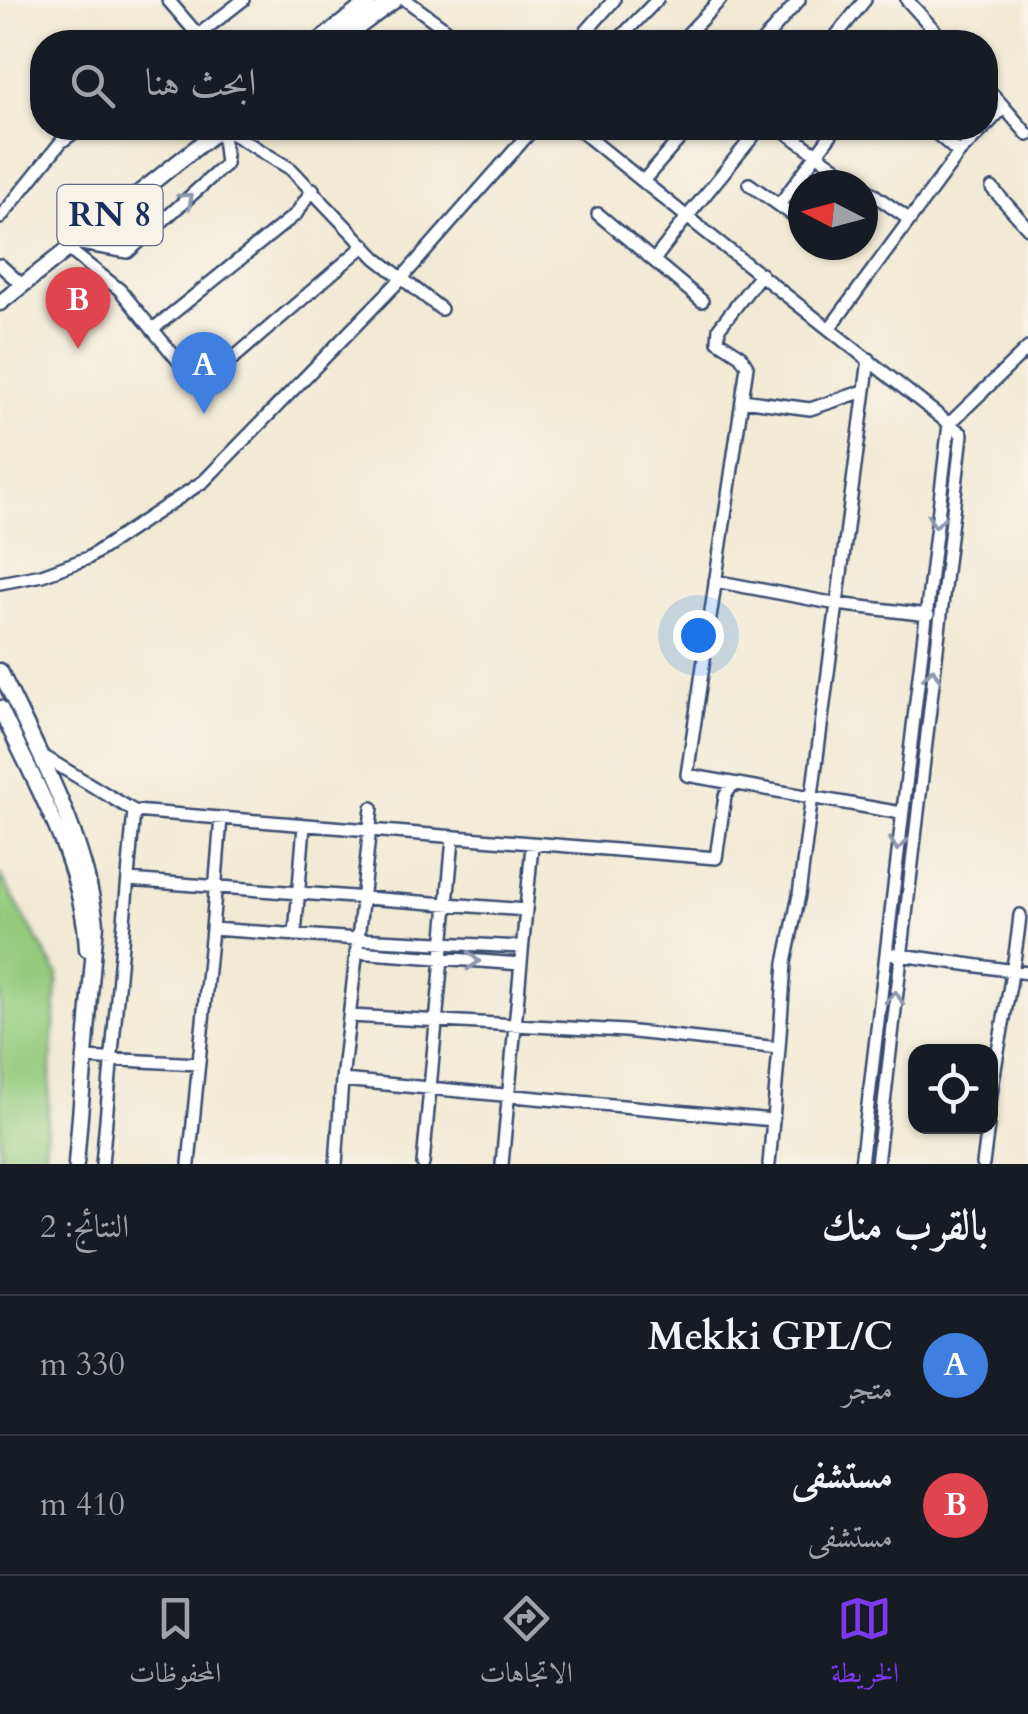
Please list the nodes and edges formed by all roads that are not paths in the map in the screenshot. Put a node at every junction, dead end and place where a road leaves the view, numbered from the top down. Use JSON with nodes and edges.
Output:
{"nodes":[{"id":1,"x":168,"y":0,"type":"edge"},
{"id":2,"x":243,"y":0,"type":"edge"},
{"id":3,"x":371,"y":0,"type":"edge"},
{"id":4,"x":395,"y":0,"type":"edge"},
{"id":5,"x":406,"y":0,"type":"edge"},
{"id":6,"x":614,"y":0,"type":"edge"},
{"id":7,"x":657,"y":0,"type":"edge"},
{"id":8,"x":720,"y":0,"type":"edge"},
{"id":9,"x":799,"y":0,"type":"edge"},
{"id":10,"x":865,"y":0,"type":"edge"},
{"id":11,"x":906,"y":0,"type":"edge"},
{"id":12,"x":190,"y":30,"type":"edge"},
{"id":13,"x":209,"y":30,"type":"edge"},
{"id":14,"x":333,"y":30,"type":"edge"},
{"id":15,"x":354,"y":30,"type":"edge"},
{"id":16,"x":447,"y":30,"type":"edge"},
{"id":17,"x":588,"y":30,"type":"edge"},
{"id":18,"x":628,"y":30,"type":"edge"},
{"id":19,"x":691,"y":30,"type":"edge"},
{"id":20,"x":773,"y":30,"type":"edge"},
{"id":21,"x":842,"y":30,"type":"edge"},
{"id":22,"x":934,"y":30,"type":"edge"},
{"id":23,"x":998,"y":100,"type":"edge"},
{"id":24,"x":1004,"y":107,"type":"junction"},
{"id":25,"x":998,"y":113,"type":"edge"},
{"id":26,"x":1028,"y":136,"type":"edge"},
{"id":27,"x":64,"y":140,"type":"edge"},
{"id":28,"x":207,"y":140,"type":"edge"},
{"id":29,"x":223,"y":140,"type":"edge"},
{"id":30,"x":243,"y":140,"type":"edge"},
{"id":31,"x":523,"y":140,"type":"edge"},
{"id":32,"x":592,"y":140,"type":"edge"},
{"id":33,"x":679,"y":140,"type":"edge"},
{"id":34,"x":750,"y":140,"type":"edge"},
{"id":35,"x":797,"y":140,"type":"edge"},
{"id":36,"x":827,"y":140,"type":"edge"},
{"id":37,"x":944,"y":140,"type":"edge"},
{"id":38,"x":972,"y":140,"type":"edge"},
{"id":39,"x":959,"y":153,"type":"junction"},
{"id":40,"x":816,"y":154,"type":"junction"},
{"id":41,"x":839,"y":170,"type":"edge"},
{"id":42,"x":644,"y":180,"type":"junction"},
{"id":43,"x":749,"y":184,"type":"dead end"},
{"id":44,"x":992,"y":188,"type":"dead end"},
{"id":45,"x":313,"y":189,"type":"junction"},
{"id":46,"x":878,"y":197,"type":"edge"},
{"id":47,"x":779,"y":205,"type":"junction"},
{"id":48,"x":788,"y":211,"type":"edge"},
{"id":49,"x":598,"y":214,"type":"dead end"},
{"id":50,"x":687,"y":217,"type":"junction"},
{"id":51,"x":0,"y":218,"type":"edge"},
{"id":52,"x":910,"y":220,"type":"junction"},
{"id":53,"x":1028,"y":228,"type":"edge"},
{"id":54,"x":364,"y":245,"type":"junction"},
{"id":55,"x":72,"y":246,"type":"junction"},
{"id":56,"x":654,"y":260,"type":"junction"},
{"id":57,"x":0,"y":265,"type":"edge"},
{"id":58,"x":761,"y":274,"type":"junction"},
{"id":59,"x":402,"y":278,"type":"junction"},
{"id":60,"x":22,"y":286,"type":"junction"},
{"id":61,"x":702,"y":301,"type":"dead end"},
{"id":62,"x":0,"y":303,"type":"edge"},
{"id":63,"x":440,"y":309,"type":"dead end"},
{"id":64,"x":830,"y":328,"type":"junction"},
{"id":65,"x":153,"y":330,"type":"junction"},
{"id":66,"x":1028,"y":348,"type":"edge"},
{"id":67,"x":869,"y":359,"type":"junction"},
{"id":68,"x":864,"y":391,"type":"junction"},
{"id":69,"x":742,"y":400,"type":"junction"},
{"id":70,"x":949,"y":424,"type":"junction"},
{"id":71,"x":716,"y":581,"type":"junction"},
{"id":72,"x":0,"y":583,"type":"edge"},
{"id":73,"x":837,"y":604,"type":"junction"},
{"id":74,"x":924,"y":614,"type":"junction"},
{"id":75,"x":939,"y":618,"type":"junction"},
{"id":76,"x":0,"y":672,"type":"edge"},
{"id":77,"x":0,"y":708,"type":"edge"},
{"id":78,"x":38,"y":753,"type":"junction"},
{"id":79,"x":733,"y":784,"type":"junction"},
{"id":80,"x":813,"y":795,"type":"junction"},
{"id":81,"x":372,"y":808,"type":"dead end"},
{"id":82,"x":134,"y":810,"type":"junction"},
{"id":83,"x":901,"y":813,"type":"junction"},
{"id":84,"x":221,"y":818,"type":"junction"},
{"id":85,"x":304,"y":826,"type":"junction"},
{"id":86,"x":369,"y":832,"type":"junction"},
{"id":87,"x":454,"y":839,"type":"junction"},
{"id":88,"x":532,"y":846,"type":"junction"},
{"id":89,"x":128,"y":880,"type":"junction"},
{"id":90,"x":216,"y":886,"type":"junction"},
{"id":91,"x":298,"y":892,"type":"junction"},
{"id":92,"x":362,"y":897,"type":"junction"},
{"id":93,"x":448,"y":904,"type":"junction"},
{"id":94,"x":526,"y":910,"type":"junction"},
{"id":95,"x":1020,"y":915,"type":"dead end"},
{"id":96,"x":212,"y":928,"type":"junction"},
{"id":97,"x":295,"y":935,"type":"junction"},
{"id":98,"x":444,"y":943,"type":"junction"},
{"id":99,"x":357,"y":945,"type":"junction"},
{"id":100,"x":522,"y":947,"type":"junction"},
{"id":101,"x":885,"y":953,"type":"junction"},
{"id":102,"x":900,"y":955,"type":"junction"},
{"id":103,"x":442,"y":958,"type":"junction"},
{"id":104,"x":520,"y":964,"type":"junction"},
{"id":105,"x":1021,"y":972,"type":"edge"},
{"id":106,"x":350,"y":1016,"type":"junction"},
{"id":107,"x":436,"y":1023,"type":"junction"},
{"id":108,"x":515,"y":1024,"type":"junction"},
{"id":109,"x":997,"y":1044,"type":"edge"},
{"id":110,"x":779,"y":1048,"type":"junction"},
{"id":111,"x":85,"y":1058,"type":"junction"},
{"id":112,"x":112,"y":1059,"type":"junction"},
{"id":113,"x":199,"y":1064,"type":"junction"},
{"id":114,"x":342,"y":1080,"type":"junction"},
{"id":115,"x":430,"y":1088,"type":"junction"},
{"id":116,"x":508,"y":1096,"type":"junction"},
{"id":117,"x":773,"y":1120,"type":"junction"},
{"id":118,"x":987,"y":1134,"type":"edge"},
{"id":119,"x":72,"y":1164,"type":"edge"},
{"id":120,"x":102,"y":1164,"type":"edge"},
{"id":121,"x":189,"y":1164,"type":"edge"},
{"id":122,"x":336,"y":1164,"type":"edge"},
{"id":123,"x":423,"y":1164,"type":"edge"},
{"id":124,"x":502,"y":1164,"type":"edge"},
{"id":125,"x":769,"y":1164,"type":"edge"},
{"id":126,"x":860,"y":1164,"type":"edge"},
{"id":127,"x":876,"y":1164,"type":"edge"},
{"id":128,"x":983,"y":1164,"type":"edge"}],
"edges":[{"from":1,"to":12,"type":"street"},
{"from":2,"to":13,"type":"street"},
{"from":3,"to":14,"type":"main road"},
{"from":4,"to":15,"type":"main road"},
{"from":5,"to":16,"type":"street"},
{"from":6,"to":17,"type":"street"},
{"from":7,"to":18,"type":"street"},
{"from":8,"to":19,"type":"street"},
{"from":9,"to":20,"type":"street"},
{"from":10,"to":21,"type":"street"},
{"from":11,"to":22,"type":"street"},
{"from":23,"to":24,"type":"street"},
{"from":24,"to":25,"type":"street"},
{"from":24,"to":26,"type":"street"},
{"from":27,"to":51,"type":"street"},
{"from":28,"to":55,"type":"main road","number":"RN 8"},
{"from":55,"to":29,"type":"street","one_way":true},
{"from":30,"to":45,"type":"street"},
{"from":31,"to":59,"type":"street"},
{"from":32,"to":42,"type":"street"},
{"from":33,"to":42,"type":"street"},
{"from":34,"to":50,"type":"street"},
{"from":35,"to":40,"type":"street"},
{"from":36,"to":40,"type":"street"},
{"from":37,"to":39,"type":"street"},
{"from":38,"to":39,"type":"street"},
{"from":39,"to":52,"type":"street"},
{"from":40,"to":41,"type":"street"},
{"from":40,"to":47,"type":"street"},
{"from":42,"to":50,"type":"street"},
{"from":43,"to":47,"type":"street"},
{"from":44,"to":53,"type":"street"},
{"from":45,"to":54,"type":"street"},
{"from":45,"to":65,"type":"street"},
{"from":46,"to":52,"type":"street"},
{"from":47,"to":48,"type":"street"},
{"from":49,"to":56,"type":"street"},
{"from":50,"to":56,"type":"street"},
{"from":50,"to":58,"type":"street"},
{"from":52,"to":64,"type":"street"},
{"from":54,"to":59,"type":"street"},
{"from":54,"to":65,"type":"street"},
{"from":55,"to":60,"type":"main road","number":"RN 8"},
{"from":55,"to":65,"type":"street"},
{"from":56,"to":61,"type":"street"},
{"from":57,"to":60,"type":"street"},
{"from":58,"to":64,"type":"street"},
{"from":58,"to":69,"type":"street"},
{"from":59,"to":63,"type":"street"},
{"from":59,"to":72,"type":"street"},
{"from":60,"to":62,"type":"main road","number":"RN 8"},
{"from":64,"to":67,"type":"street"},
{"from":66,"to":70,"type":"street"},
{"from":67,"to":68,"type":"street"},
{"from":67,"to":70,"type":"street"},
{"from":68,"to":69,"type":"street"},
{"from":68,"to":73,"type":"street"},
{"from":69,"to":71,"type":"street"},
{"from":70,"to":74,"type":"street","one_way":true},
{"from":70,"to":75,"type":"street"},
{"from":71,"to":73,"type":"street"},
{"from":71,"to":79,"type":"street"},
{"from":73,"to":74,"type":"street"},
{"from":73,"to":80,"type":"street"},
{"from":74,"to":75,"type":"street"},
{"from":74,"to":83,"type":"street"},
{"from":102,"to":75,"type":"street","one_way":true},
{"from":76,"to":78,"type":"main road"},
{"from":77,"to":119,"type":"main road"},
{"from":78,"to":82,"type":"street"},
{"from":78,"to":111,"type":"main road"},
{"from":79,"to":80,"type":"street"},
{"from":79,"to":88,"type":"street"},
{"from":80,"to":83,"type":"street"},
{"from":80,"to":110,"type":"street"},
{"from":81,"to":86,"type":"street"},
{"from":82,"to":84,"type":"street"},
{"from":82,"to":89,"type":"street"},
{"from":83,"to":101,"type":"street","one_way":true},
{"from":84,"to":85,"type":"street"},
{"from":84,"to":90,"type":"street"},
{"from":85,"to":86,"type":"street"},
{"from":85,"to":91,"type":"street"},
{"from":86,"to":87,"type":"street"},
{"from":86,"to":92,"type":"street"},
{"from":87,"to":88,"type":"street"},
{"from":87,"to":93,"type":"street"},
{"from":88,"to":94,"type":"street"},
{"from":89,"to":90,"type":"street"},
{"from":89,"to":112,"type":"street"},
{"from":90,"to":91,"type":"street"},
{"from":90,"to":96,"type":"street"},
{"from":91,"to":92,"type":"street"},
{"from":91,"to":97,"type":"street"},
{"from":92,"to":93,"type":"street"},
{"from":92,"to":99,"type":"street"},
{"from":93,"to":94,"type":"street"},
{"from":93,"to":98,"type":"street"},
{"from":94,"to":100,"type":"street"},
{"from":95,"to":105,"type":"street"},
{"from":96,"to":97,"type":"street"},
{"from":96,"to":113,"type":"street"},
{"from":97,"to":99,"type":"street"},
{"from":98,"to":99,"type":"street"},
{"from":98,"to":100,"type":"street"},
{"from":98,"to":103,"type":"street"},
{"from":99,"to":103,"type":"street"},
{"from":99,"to":106,"type":"street"},
{"from":100,"to":104,"type":"street"},
{"from":101,"to":102,"type":"street"},
{"from":101,"to":126,"type":"street"},
{"from":102,"to":105,"type":"street"},
{"from":127,"to":102,"type":"street","one_way":true},
{"from":103,"to":104,"type":"street","one_way":true},
{"from":103,"to":107,"type":"street"},
{"from":104,"to":108,"type":"street"},
{"from":105,"to":109,"type":"street"},
{"from":106,"to":107,"type":"street"},
{"from":106,"to":114,"type":"street"},
{"from":107,"to":108,"type":"street"},
{"from":107,"to":115,"type":"street"},
{"from":108,"to":110,"type":"street"},
{"from":108,"to":116,"type":"street"},
{"from":110,"to":117,"type":"street"},
{"from":111,"to":112,"type":"street"},
{"from":111,"to":119,"type":"main road"},
{"from":112,"to":113,"type":"street"},
{"from":112,"to":120,"type":"street"},
{"from":113,"to":121,"type":"street"},
{"from":114,"to":115,"type":"street"},
{"from":114,"to":122,"type":"street"},
{"from":115,"to":116,"type":"street"},
{"from":115,"to":123,"type":"street"},
{"from":116,"to":117,"type":"street"},
{"from":116,"to":124,"type":"street"},
{"from":117,"to":125,"type":"street"},
{"from":118,"to":128,"type":"street"}]}
